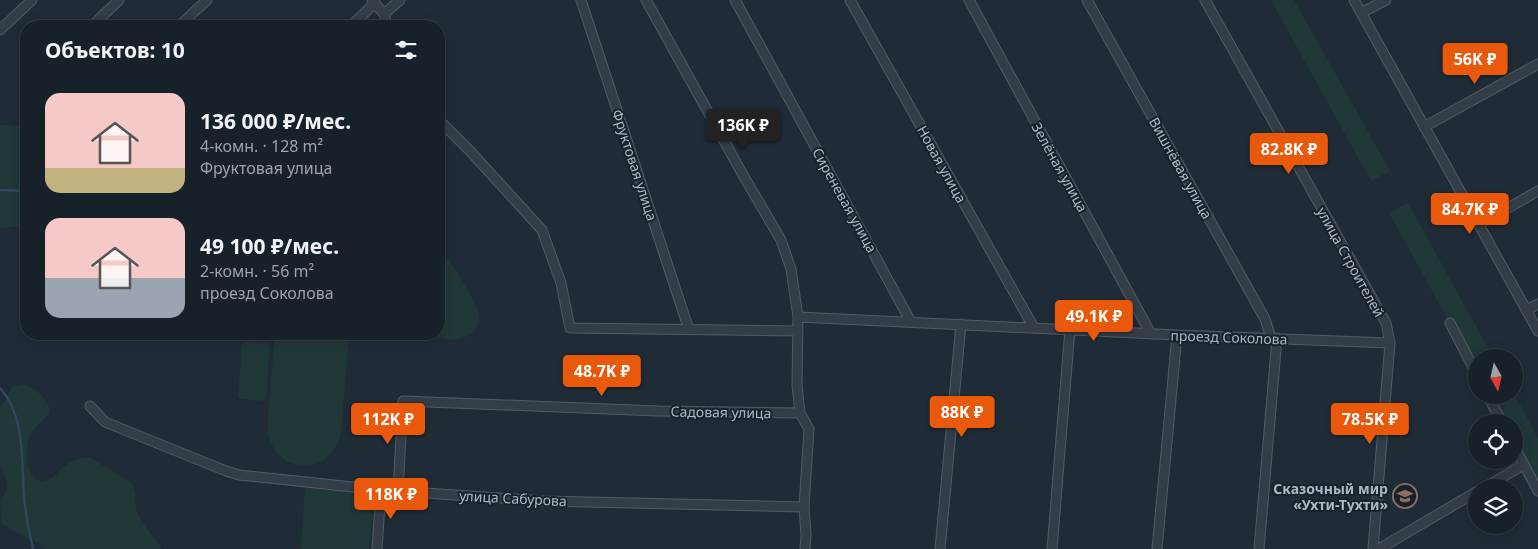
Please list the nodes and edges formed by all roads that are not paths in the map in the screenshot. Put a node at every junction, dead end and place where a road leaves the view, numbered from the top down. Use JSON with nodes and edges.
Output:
{"nodes":[{"id":1,"x":32,"y":0,"type":"edge"},
{"id":2,"x":119,"y":0,"type":"edge"},
{"id":3,"x":207,"y":0,"type":"edge"},
{"id":4,"x":400,"y":0,"type":"edge"},
{"id":5,"x":581,"y":0,"type":"edge"},
{"id":6,"x":646,"y":0,"type":"edge"},
{"id":7,"x":735,"y":0,"type":"edge"},
{"id":8,"x":850,"y":0,"type":"edge"},
{"id":9,"x":969,"y":0,"type":"edge"},
{"id":10,"x":1088,"y":0,"type":"edge"},
{"id":11,"x":1204,"y":0,"type":"edge"},
{"id":12,"x":1354,"y":0,"type":"edge"},
{"id":13,"x":1386,"y":0,"type":"edge"},
{"id":14,"x":374,"y":2,"type":"edge"},
{"id":15,"x":1361,"y":13,"type":"junction"},
{"id":16,"x":384,"y":14,"type":"junction"},
{"id":17,"x":98,"y":20,"type":"edge"},
{"id":18,"x":185,"y":20,"type":"edge"},
{"id":19,"x":357,"y":20,"type":"edge"},
{"id":20,"x":386,"y":20,"type":"edge"},
{"id":21,"x":0,"y":30,"type":"edge"},
{"id":22,"x":1538,"y":64,"type":"edge"},
{"id":23,"x":445,"y":126,"type":"edge"},
{"id":24,"x":1424,"y":127,"type":"junction"},
{"id":25,"x":1538,"y":191,"type":"edge"},
{"id":26,"x":1478,"y":225,"type":"junction"},
{"id":27,"x":1538,"y":304,"type":"edge"},
{"id":28,"x":1526,"y":310,"type":"junction"},
{"id":29,"x":798,"y":317,"type":"junction"},
{"id":30,"x":911,"y":322,"type":"junction"},
{"id":31,"x":1450,"y":322,"type":"dead end"},
{"id":32,"x":961,"y":324,"type":"junction"},
{"id":33,"x":1034,"y":328,"type":"junction"},
{"id":34,"x":1070,"y":329,"type":"junction"},
{"id":35,"x":689,"y":330,"type":"junction"},
{"id":36,"x":798,"y":331,"type":"junction"},
{"id":37,"x":1538,"y":331,"type":"edge"},
{"id":38,"x":1151,"y":334,"type":"junction"},
{"id":39,"x":1177,"y":335,"type":"junction"},
{"id":40,"x":1274,"y":338,"type":"junction"},
{"id":41,"x":1390,"y":342,"type":"junction"},
{"id":42,"x":1468,"y":357,"type":"edge"},
{"id":43,"x":90,"y":406,"type":"dead end"},
{"id":44,"x":800,"y":413,"type":"junction"},
{"id":45,"x":1523,"y":465,"type":"edge"},
{"id":46,"x":1516,"y":469,"type":"edge"},
{"id":47,"x":1499,"y":479,"type":"edge"},
{"id":48,"x":381,"y":490,"type":"junction"},
{"id":49,"x":398,"y":491,"type":"junction"},
{"id":50,"x":1538,"y":491,"type":"edge"},
{"id":51,"x":1468,"y":497,"type":"edge"},
{"id":52,"x":804,"y":508,"type":"junction"},
{"id":53,"x":377,"y":549,"type":"edge"},
{"id":54,"x":805,"y":549,"type":"edge"},
{"id":55,"x":940,"y":549,"type":"edge"},
{"id":56,"x":1052,"y":549,"type":"edge"},
{"id":57,"x":1157,"y":549,"type":"edge"},
{"id":58,"x":1259,"y":549,"type":"edge"},
{"id":59,"x":1373,"y":549,"type":"edge"},
{"id":60,"x":1379,"y":549,"type":"edge"}],
"edges":[{"from":1,"to":21,"type":"street"},
{"from":2,"to":17,"type":"street"},
{"from":3,"to":18,"type":"street"},
{"from":4,"to":16,"type":"street"},
{"from":5,"to":35,"type":"street","name":"Фруктовая улица"},
{"from":6,"to":29,"type":"street"},
{"from":7,"to":30,"type":"street","name":"Сиреневая улица"},
{"from":8,"to":33,"type":"street","name":"Новая улица"},
{"from":9,"to":38,"type":"street","name":"Зелёная улица"},
{"from":10,"to":40,"type":"street","name":"Вишнёвая улица"},
{"from":11,"to":41,"type":"street","name":"улица Строителей"},
{"from":12,"to":15,"type":"street"},
{"from":13,"to":15,"type":"street"},
{"from":14,"to":16,"type":"street"},
{"from":14,"to":19,"type":"street"},
{"from":15,"to":24,"type":"street"},
{"from":16,"to":20,"type":"street"},
{"from":22,"to":24,"type":"street"},
{"from":23,"to":35,"type":"street"},
{"from":24,"to":26,"type":"street"},
{"from":25,"to":26,"type":"street"},
{"from":26,"to":28,"type":"street"},
{"from":27,"to":28,"type":"street"},
{"from":28,"to":37,"type":"street"},
{"from":29,"to":30,"type":"street","name":"проезд Соколова"},
{"from":29,"to":36,"type":"street"},
{"from":30,"to":32,"type":"street","name":"проезд Соколова"},
{"from":31,"to":42,"type":"street"},
{"from":32,"to":33,"type":"street","name":"проезд Соколова"},
{"from":32,"to":55,"type":"street"},
{"from":33,"to":34,"type":"street","name":"проезд Соколова"},
{"from":34,"to":38,"type":"street","name":"проезд Соколова"},
{"from":34,"to":56,"type":"street"},
{"from":35,"to":36,"type":"street"},
{"from":36,"to":44,"type":"street"},
{"from":38,"to":39,"type":"street","name":"проезд Соколова"},
{"from":39,"to":40,"type":"street","name":"проезд Соколова"},
{"from":39,"to":57,"type":"street"},
{"from":40,"to":41,"type":"street","name":"проезд Соколова"},
{"from":40,"to":58,"type":"street"},
{"from":41,"to":59,"type":"street"},
{"from":43,"to":48,"type":"street","name":"улица Сабурова"},
{"from":44,"to":49,"type":"street","name":"Садовая улица"},
{"from":44,"to":52,"type":"street"},
{"from":45,"to":50,"type":"street"},
{"from":46,"to":47,"type":"street"},
{"from":48,"to":49,"type":"street","name":"улица Сабурова"},
{"from":48,"to":53,"type":"street"},
{"from":49,"to":52,"type":"street","name":"улица Сабурова"},
{"from":51,"to":60,"type":"street"},
{"from":52,"to":54,"type":"street"}]}
